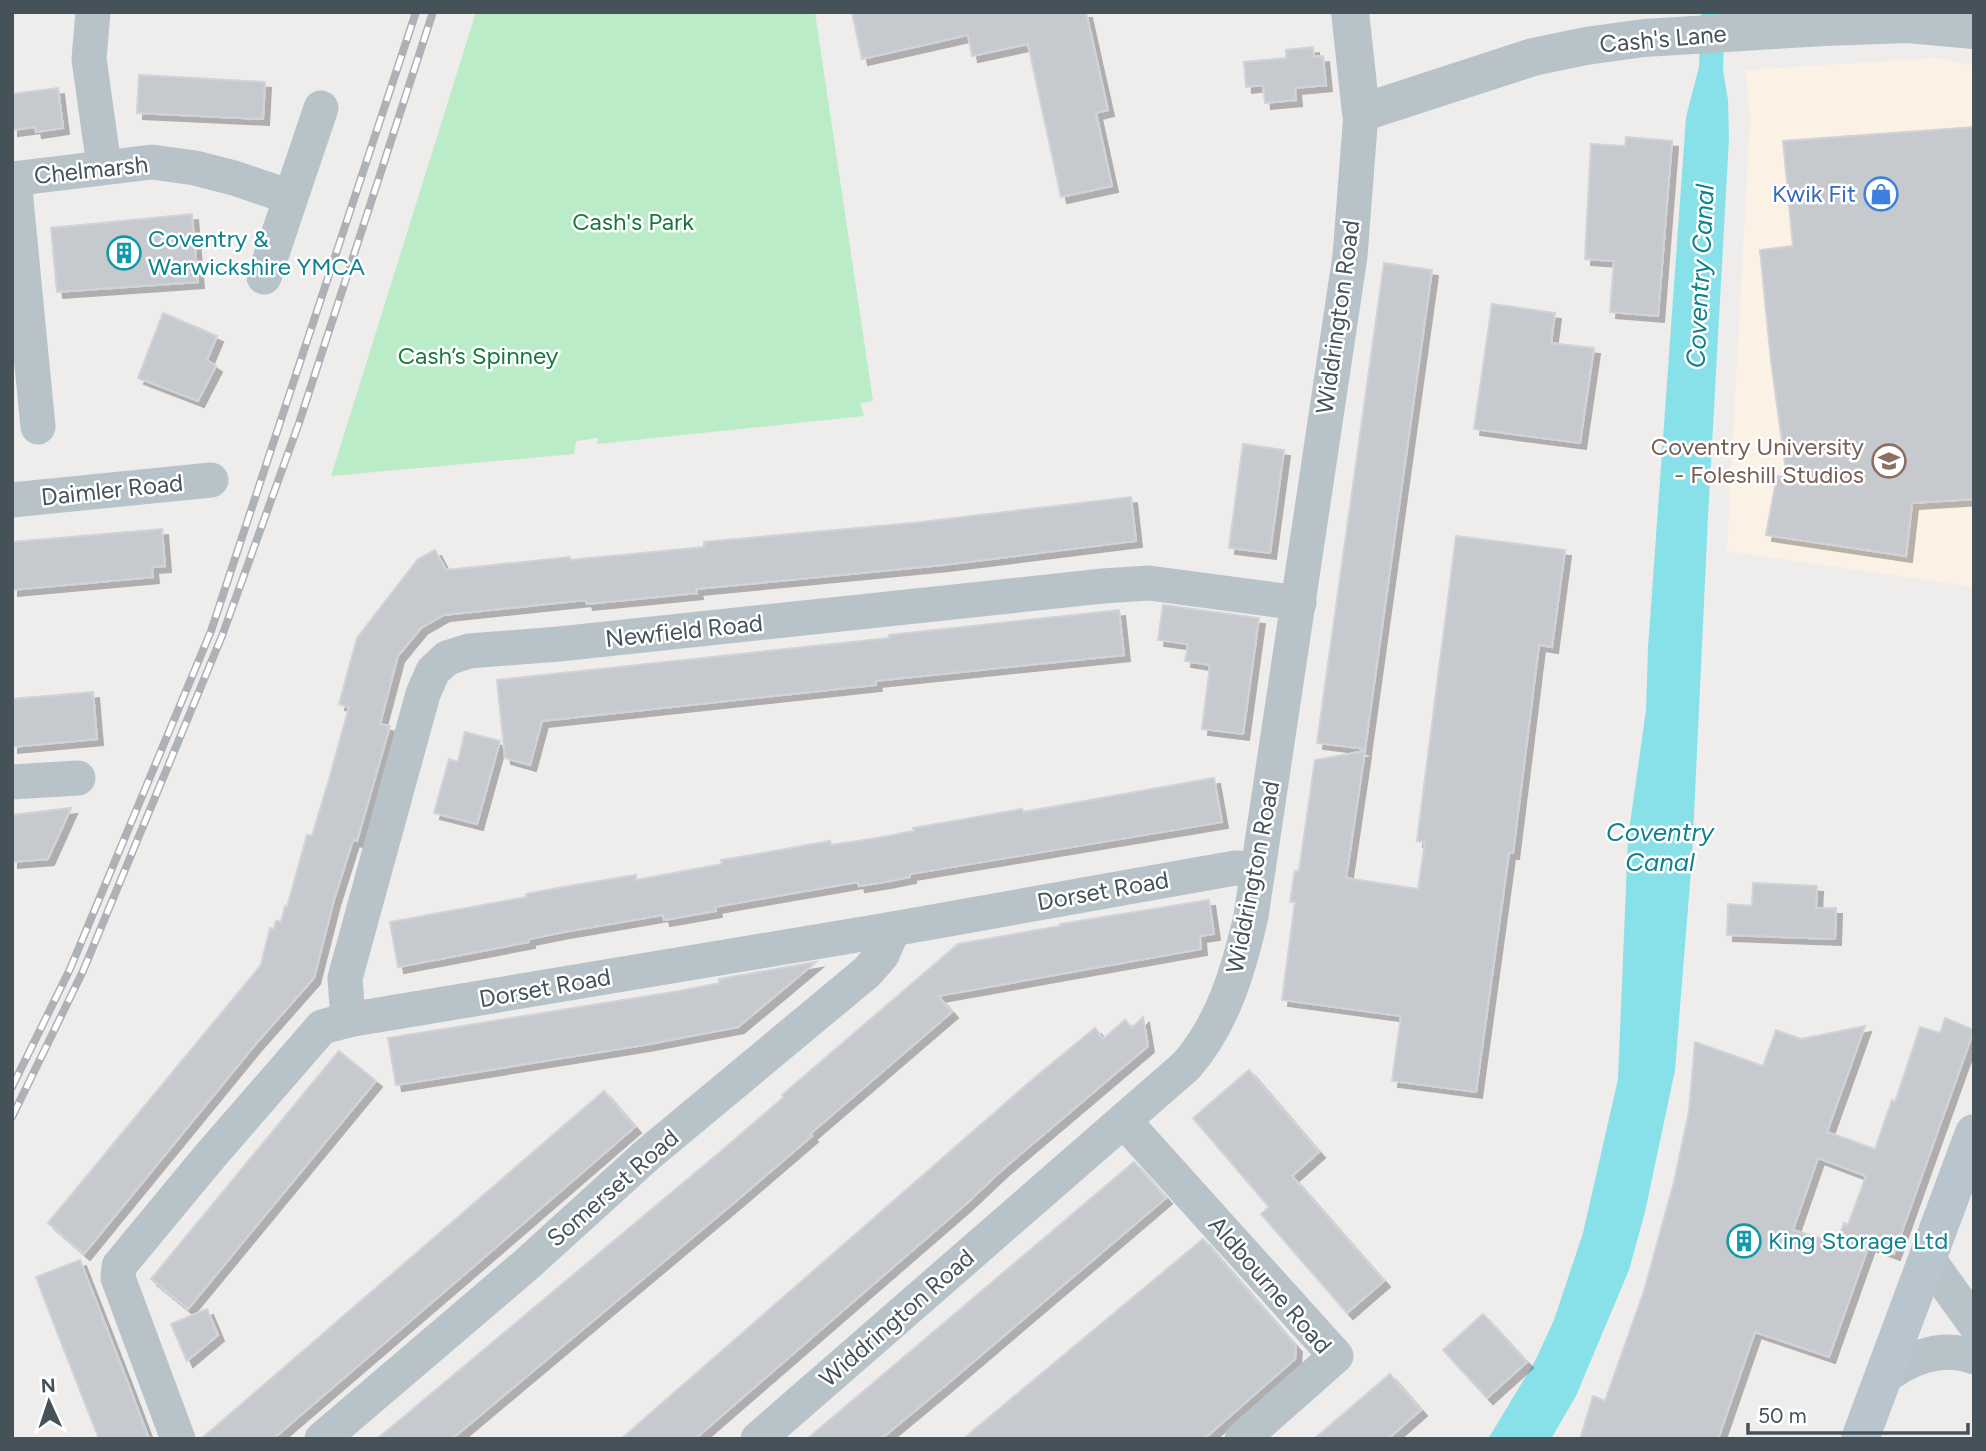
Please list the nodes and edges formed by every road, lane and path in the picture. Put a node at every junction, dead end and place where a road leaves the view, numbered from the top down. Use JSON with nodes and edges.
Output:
{"nodes":[{"id":1,"x":93,"y":12,"type":"edge"},
{"id":2,"x":1350,"y":12,"type":"edge"},
{"id":3,"x":1974,"y":30,"type":"edge"},
{"id":4,"x":321,"y":107,"type":"dead end"},
{"id":5,"x":1361,"y":113,"type":"junction"},
{"id":6,"x":104,"y":166,"type":"junction"},
{"id":7,"x":13,"y":179,"type":"edge"},
{"id":8,"x":290,"y":197,"type":"junction"},
{"id":9,"x":264,"y":277,"type":"dead end"},
{"id":10,"x":38,"y":427,"type":"dead end"},
{"id":11,"x":211,"y":480,"type":"dead end"},
{"id":12,"x":12,"y":500,"type":"edge"},
{"id":13,"x":1299,"y":603,"type":"junction"},
{"id":14,"x":78,"y":778,"type":"dead end"},
{"id":15,"x":12,"y":782,"type":"edge"},
{"id":16,"x":1258,"y":869,"type":"junction"},
{"id":17,"x":893,"y":929,"type":"junction"},
{"id":18,"x":348,"y":1020,"type":"junction"},
{"id":19,"x":1125,"y":1122,"type":"junction"},
{"id":20,"x":1974,"y":1133,"type":"edge"},
{"id":21,"x":1928,"y":1259,"type":"junction"},
{"id":22,"x":1974,"y":1323,"type":"edge"},
{"id":23,"x":1974,"y":1357,"type":"edge"},
{"id":24,"x":1881,"y":1380,"type":"junction"},
{"id":25,"x":178,"y":1439,"type":"edge"},
{"id":26,"x":322,"y":1439,"type":"edge"},
{"id":27,"x":758,"y":1439,"type":"edge"},
{"id":28,"x":1242,"y":1439,"type":"edge"},
{"id":29,"x":1860,"y":1439,"type":"edge"}],
"edges":[{"from":1,"to":6,"type":"street"},
{"from":2,"to":5,"type":"street"},
{"from":3,"to":5,"type":"street","name":"Cash's Lane"},
{"from":4,"to":8,"type":"street"},
{"from":5,"to":13,"type":"street","name":"Widdrington Road"},
{"from":6,"to":7,"type":"street","name":"Chelmarsh"},
{"from":6,"to":8,"type":"street","name":"Chelmarsh"},
{"from":7,"to":10,"type":"street"},
{"from":8,"to":9,"type":"street"},
{"from":11,"to":12,"type":"street","name":"Daimler Road"},
{"from":13,"to":16,"type":"street","name":"Widdrington Road"},
{"from":13,"to":18,"type":"street","name":"Newfield Road"},
{"from":14,"to":15,"type":"street"},
{"from":16,"to":17,"type":"street","name":"Dorset Road"},
{"from":16,"to":19,"type":"street","name":"Widdrington Road"},
{"from":17,"to":18,"type":"street","name":"Dorset Road"},
{"from":17,"to":26,"type":"street","name":"Somerset Road"},
{"from":18,"to":25,"type":"street","name":"Dorset Road"},
{"from":19,"to":27,"type":"street","name":"Widdrington Road"},
{"from":19,"to":28,"type":"street","name":"Aldbourne Road"},
{"from":20,"to":21,"type":"main road"},
{"from":21,"to":22,"type":"street"},
{"from":21,"to":24,"type":"main road"},
{"from":23,"to":24,"type":"street"},
{"from":24,"to":29,"type":"main road"}]}
